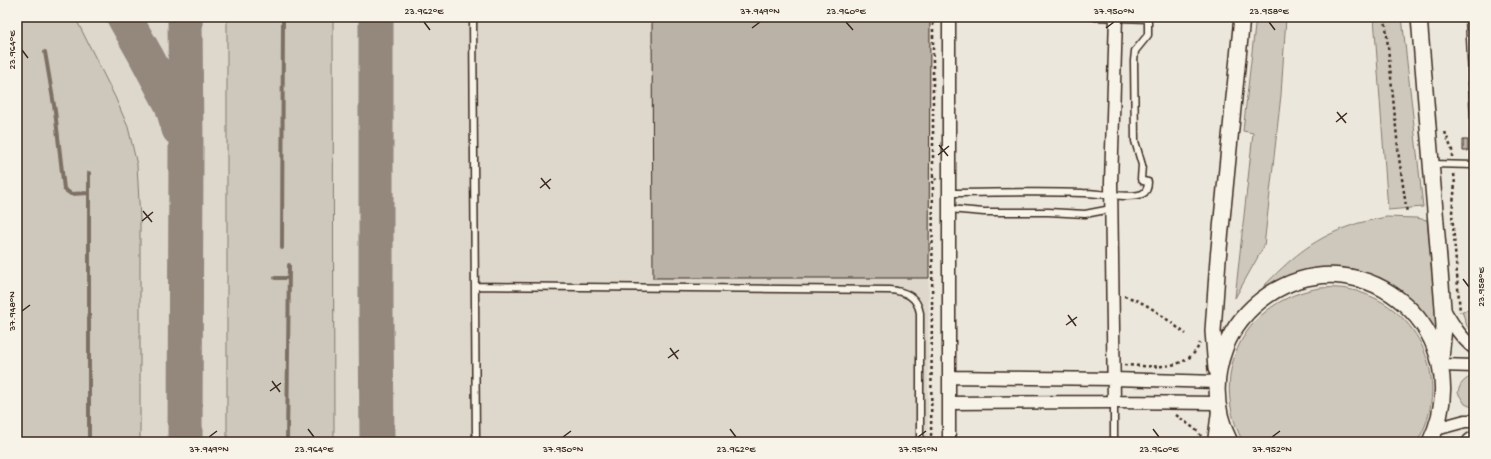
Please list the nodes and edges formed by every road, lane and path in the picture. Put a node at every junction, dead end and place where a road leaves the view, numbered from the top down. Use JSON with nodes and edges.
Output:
{"nodes":[{"id":1,"x":473,"y":17,"type":"edge"},
{"id":2,"x":949,"y":17,"type":"edge"},
{"id":3,"x":1095,"y":17,"type":"edge"},
{"id":4,"x":1116,"y":17,"type":"edge"},
{"id":5,"x":1242,"y":17,"type":"edge"},
{"id":6,"x":1385,"y":17,"type":"edge"},
{"id":7,"x":1419,"y":17,"type":"edge"},
{"id":8,"x":1469,"y":17,"type":"edge"},
{"id":9,"x":1148,"y":18,"type":"edge"},
{"id":10,"x":1474,"y":118,"type":"edge"},
{"id":11,"x":1445,"y":132,"type":"dead end"},
{"id":12,"x":1431,"y":164,"type":"junction"},
{"id":13,"x":1452,"y":164,"type":"junction"},
{"id":14,"x":1474,"y":165,"type":"edge"},
{"id":15,"x":933,"y":174,"type":"dead end"},
{"id":16,"x":949,"y":193,"type":"junction"},
{"id":17,"x":1111,"y":194,"type":"junction"},
{"id":18,"x":949,"y":209,"type":"junction"},
{"id":19,"x":1111,"y":210,"type":"junction"},
{"id":20,"x":1407,"y":213,"type":"dead end"},
{"id":21,"x":475,"y":286,"type":"junction"},
{"id":22,"x":1113,"y":293,"type":"junction"},
{"id":23,"x":1443,"y":308,"type":"junction"},
{"id":24,"x":1460,"y":314,"type":"dead end"},
{"id":25,"x":1186,"y":334,"type":"dead end"},
{"id":26,"x":1201,"y":341,"type":"dead end"},
{"id":27,"x":1474,"y":348,"type":"edge"},
{"id":28,"x":1114,"y":365,"type":"junction"},
{"id":29,"x":1441,"y":365,"type":"junction"},
{"id":30,"x":1474,"y":366,"type":"edge"},
{"id":31,"x":949,"y":377,"type":"junction"},
{"id":32,"x":1114,"y":379,"type":"junction"},
{"id":33,"x":1217,"y":381,"type":"junction"},
{"id":34,"x":1114,"y":402,"type":"junction"},
{"id":35,"x":949,"y":403,"type":"junction"},
{"id":36,"x":1218,"y":404,"type":"junction"},
{"id":37,"x":1171,"y":414,"type":"dead end"},
{"id":38,"x":1474,"y":421,"type":"edge"},
{"id":39,"x":1435,"y":436,"type":"edge"},
{"id":40,"x":1474,"y":439,"type":"edge"},
{"id":41,"x":1209,"y":441,"type":"edge"},
{"id":42,"x":476,"y":442,"type":"edge"},
{"id":43,"x":920,"y":442,"type":"edge"},
{"id":44,"x":931,"y":442,"type":"edge"},
{"id":45,"x":949,"y":442,"type":"edge"},
{"id":46,"x":1114,"y":442,"type":"edge"},
{"id":47,"x":1230,"y":442,"type":"edge"},
{"id":48,"x":1470,"y":442,"type":"edge"}],
"edges":[{"from":1,"to":21,"type":"lane"},
{"from":2,"to":16,"type":"street"},
{"from":3,"to":4,"type":"lane"},
{"from":4,"to":9,"type":"lane"},
{"from":4,"to":17,"type":"street"},
{"from":5,"to":33,"type":"street"},
{"from":6,"to":20,"type":"path"},
{"from":7,"to":12,"type":"street"},
{"from":8,"to":10,"type":"lane"},
{"from":9,"to":17,"type":"lane"},
{"from":11,"to":13,"type":"path"},
{"from":12,"to":13,"type":"lane"},
{"from":12,"to":23,"type":"street"},
{"from":13,"to":14,"type":"lane"},
{"from":13,"to":24,"type":"path"},
{"from":15,"to":44,"type":"path"},
{"from":16,"to":17,"type":"lane"},
{"from":16,"to":18,"type":"street"},
{"from":17,"to":19,"type":"street"},
{"from":18,"to":19,"type":"lane"},
{"from":18,"to":31,"type":"street"},
{"from":19,"to":22,"type":"street"},
{"from":21,"to":42,"type":"lane"},
{"from":21,"to":43,"type":"lane"},
{"from":22,"to":25,"type":"path"},
{"from":22,"to":28,"type":"street"},
{"from":23,"to":27,"type":"street"},
{"from":23,"to":29,"type":"street"},
{"from":26,"to":28,"type":"path"},
{"from":28,"to":32,"type":"street"},
{"from":29,"to":30,"type":"street"},
{"from":29,"to":33,"type":"street"},
{"from":29,"to":39,"type":"street"},
{"from":31,"to":32,"type":"street"},
{"from":31,"to":35,"type":"street"},
{"from":32,"to":33,"type":"street"},
{"from":32,"to":34,"type":"street"},
{"from":33,"to":36,"type":"street"},
{"from":34,"to":35,"type":"street"},
{"from":34,"to":36,"type":"street"},
{"from":34,"to":46,"type":"lane"},
{"from":35,"to":45,"type":"street"},
{"from":36,"to":41,"type":"street"},
{"from":36,"to":47,"type":"street"},
{"from":37,"to":41,"type":"path"},
{"from":38,"to":39,"type":"street"},
{"from":40,"to":48,"type":"street"}]}
